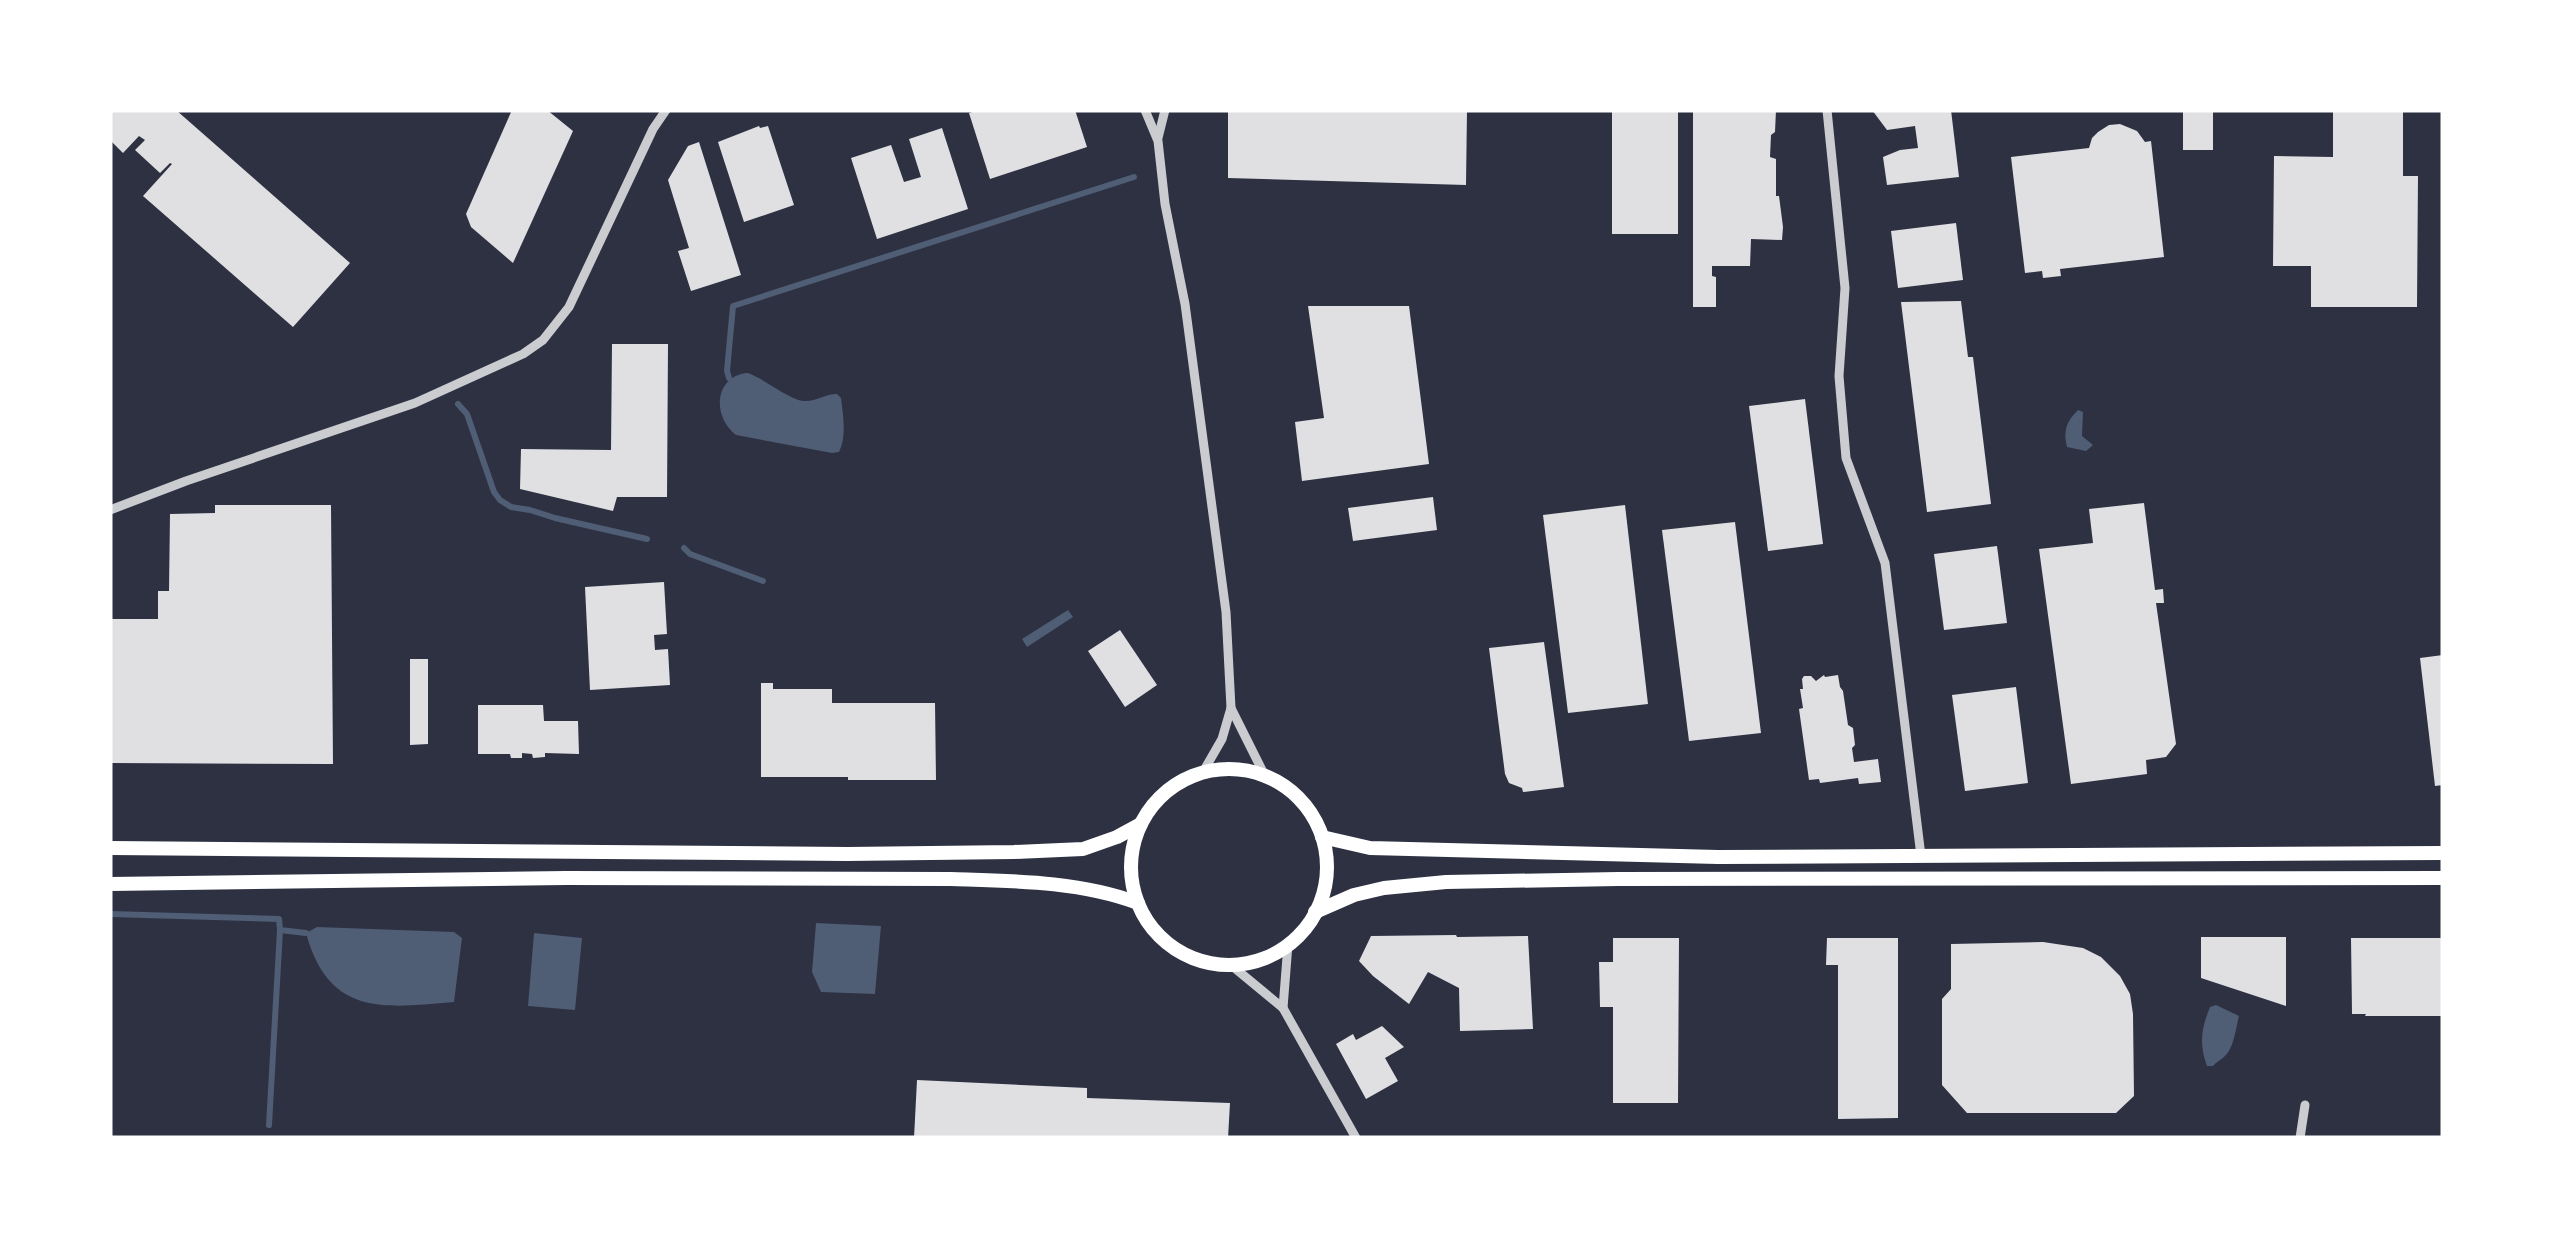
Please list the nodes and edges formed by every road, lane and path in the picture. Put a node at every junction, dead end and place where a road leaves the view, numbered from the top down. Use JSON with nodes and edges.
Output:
{"nodes":[{"id":1,"x":656,"y":110,"type":"edge"},
{"id":2,"x":666,"y":110,"type":"edge"},
{"id":3,"x":1145,"y":110,"type":"edge"},
{"id":4,"x":1165,"y":110,"type":"edge"},
{"id":5,"x":1826,"y":110,"type":"edge"},
{"id":6,"x":653,"y":129,"type":"junction"},
{"id":7,"x":1158,"y":140,"type":"junction"},
{"id":8,"x":110,"y":510,"type":"edge"},
{"id":9,"x":1230,"y":708,"type":"junction"},
{"id":10,"x":1203,"y":772,"type":"junction"},
{"id":11,"x":1265,"y":776,"type":"junction"},
{"id":12,"x":1140,"y":824,"type":"junction"},
{"id":13,"x":1322,"y":836,"type":"junction"},
{"id":14,"x":110,"y":848,"type":"edge"},
{"id":15,"x":2443,"y":853,"type":"edge"},
{"id":16,"x":1921,"y":856,"type":"junction"},
{"id":17,"x":2443,"y":878,"type":"edge"},
{"id":18,"x":110,"y":884,"type":"edge"},
{"id":19,"x":1138,"y":903,"type":"junction"},
{"id":20,"x":1315,"y":912,"type":"junction"},
{"id":21,"x":1288,"y":944,"type":"junction"},
{"id":22,"x":1231,"y":964,"type":"junction"},
{"id":23,"x":1283,"y":1008,"type":"junction"},
{"id":24,"x":2305,"y":1105,"type":"dead end"},
{"id":25,"x":1356,"y":1138,"type":"edge"},
{"id":26,"x":2300,"y":1138,"type":"edge"}],
"edges":[{"from":1,"to":6,"type":"street"},
{"from":2,"to":6,"type":"street"},
{"from":3,"to":7,"type":"street"},
{"from":4,"to":7,"type":"street"},
{"from":5,"to":16,"type":"street"},
{"from":6,"to":8,"type":"street"},
{"from":7,"to":9,"type":"street"},
{"from":9,"to":10,"type":"street"},
{"from":9,"to":11,"type":"street"},
{"from":10,"to":11,"type":"main road"},
{"from":10,"to":12,"type":"main road"},
{"from":11,"to":13,"type":"main road"},
{"from":12,"to":14,"type":"main road"},
{"from":12,"to":19,"type":"main road"},
{"from":13,"to":16,"type":"main road"},
{"from":13,"to":20,"type":"main road"},
{"from":15,"to":16,"type":"main road"},
{"from":17,"to":20,"type":"main road"},
{"from":18,"to":19,"type":"main road"},
{"from":19,"to":22,"type":"main road"},
{"from":20,"to":21,"type":"main road"},
{"from":21,"to":22,"type":"main road"},
{"from":21,"to":23,"type":"street"},
{"from":22,"to":23,"type":"street"},
{"from":23,"to":25,"type":"street"},
{"from":24,"to":26,"type":"street"}]}
